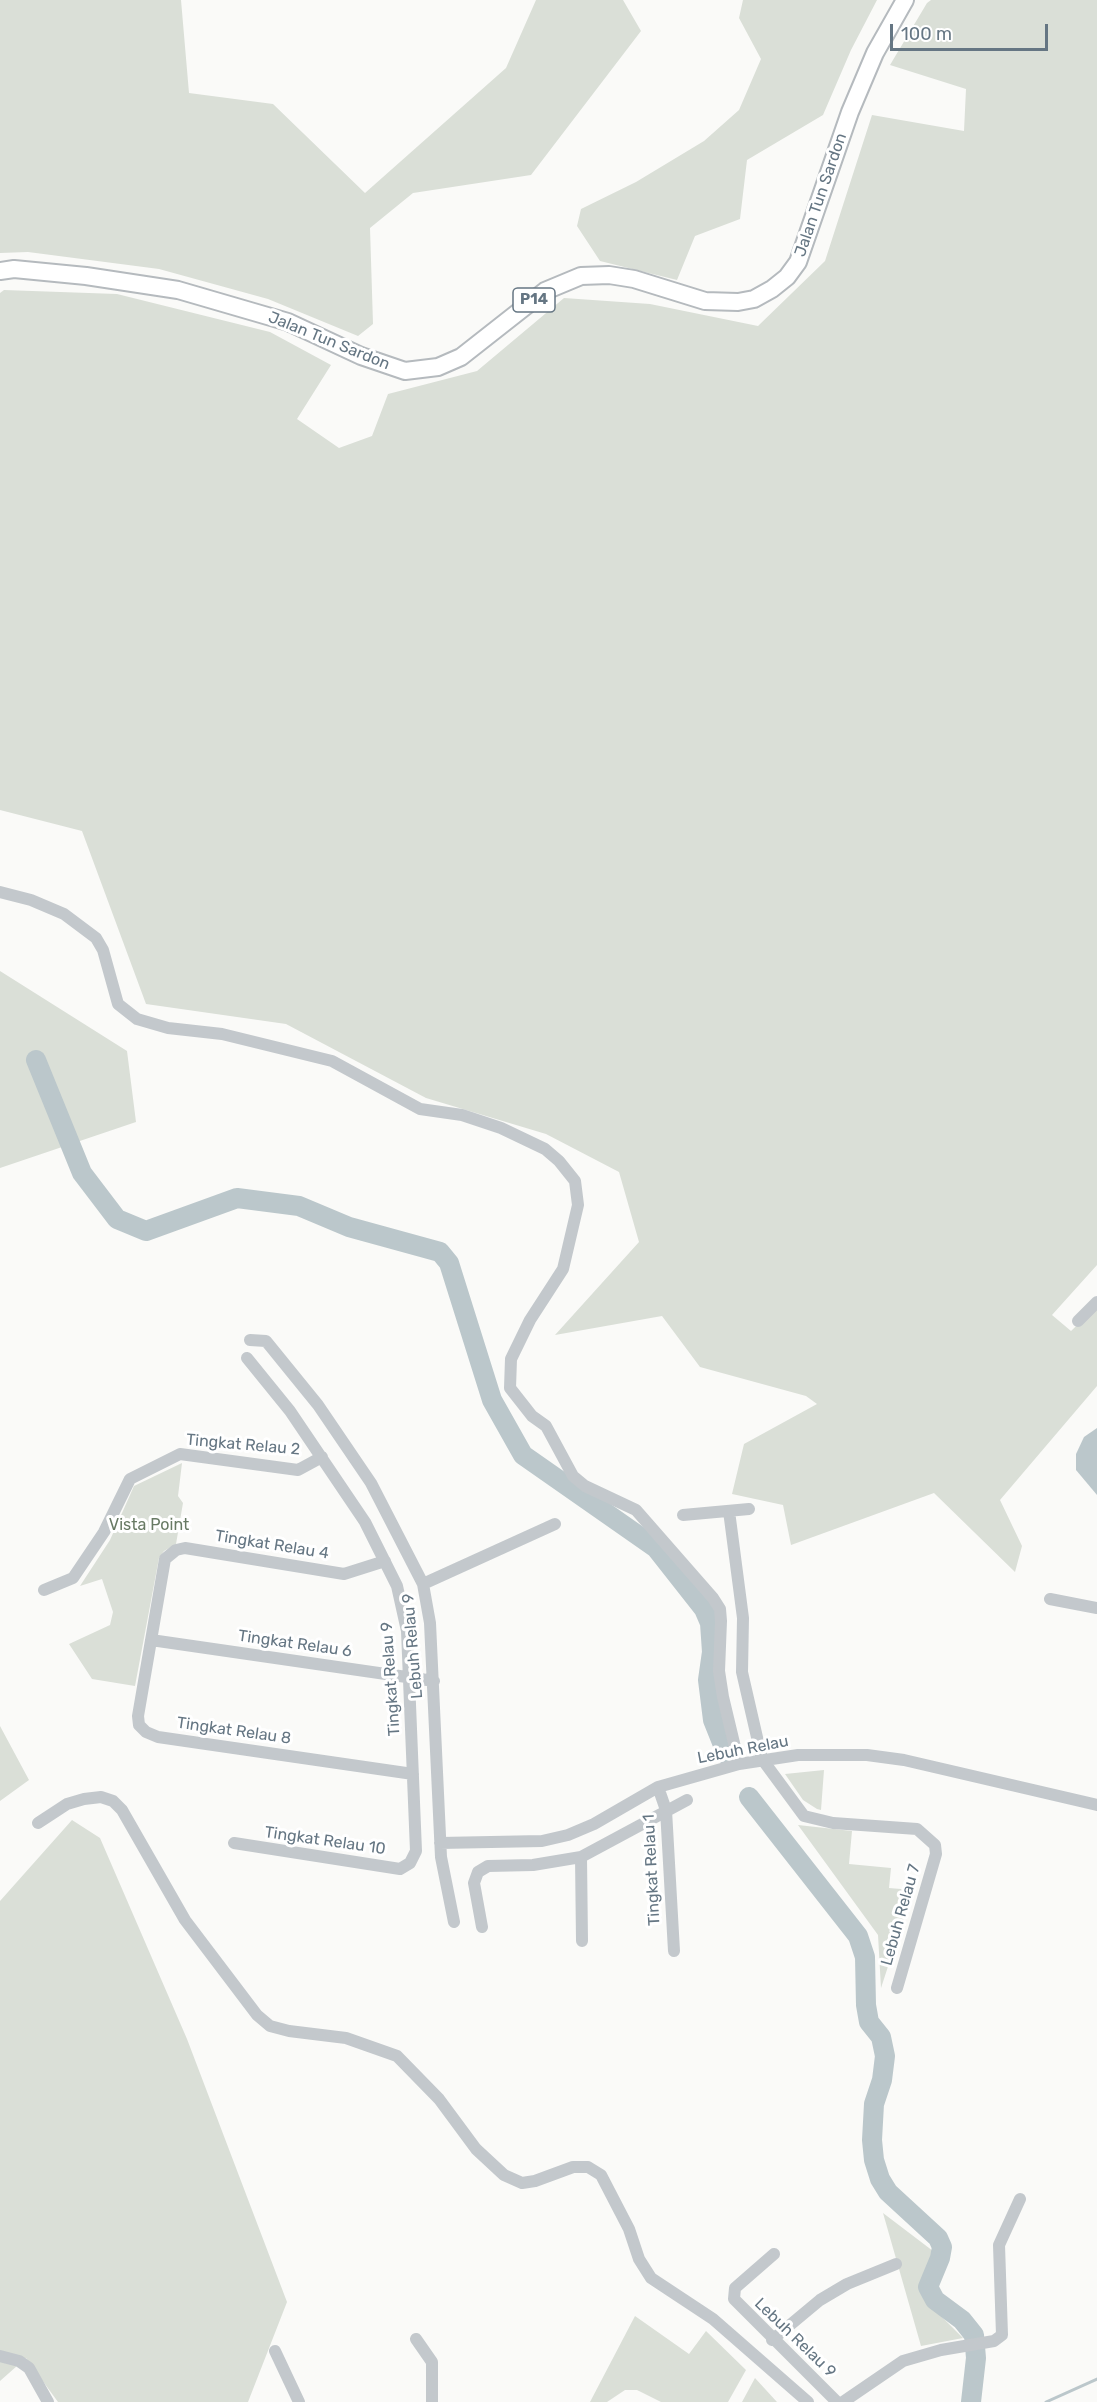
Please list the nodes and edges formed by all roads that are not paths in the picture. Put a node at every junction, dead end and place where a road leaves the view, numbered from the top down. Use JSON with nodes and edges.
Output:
{"nodes":[{"id":1,"x":906,"y":0,"type":"edge"},
{"id":2,"x":0,"y":271,"type":"edge"},
{"id":3,"x":0,"y":892,"type":"edge"},
{"id":4,"x":1097,"y":1302,"type":"edge"},
{"id":5,"x":1078,"y":1321,"type":"dead end"},
{"id":6,"x":250,"y":1340,"type":"dead end"},
{"id":7,"x":247,"y":1358,"type":"dead end"},
{"id":8,"x":321,"y":1457,"type":"junction"},
{"id":9,"x":749,"y":1509,"type":"dead end"},
{"id":10,"x":729,"y":1511,"type":"junction"},
{"id":11,"x":682,"y":1515,"type":"dead end"},
{"id":12,"x":555,"y":1524,"type":"dead end"},
{"id":13,"x":385,"y":1561,"type":"junction"},
{"id":14,"x":423,"y":1584,"type":"junction"},
{"id":15,"x":44,"y":1590,"type":"dead end"},
{"id":16,"x":1050,"y":1599,"type":"dead end"},
{"id":17,"x":1097,"y":1608,"type":"edge"},
{"id":18,"x":151,"y":1640,"type":"junction"},
{"id":19,"x":409,"y":1677,"type":"junction"},
{"id":20,"x":434,"y":1681,"type":"junction"},
{"id":21,"x":762,"y":1759,"type":"junction"},
{"id":22,"x":739,"y":1764,"type":"junction"},
{"id":23,"x":413,"y":1774,"type":"junction"},
{"id":24,"x":658,"y":1787,"type":"junction"},
{"id":25,"x":687,"y":1800,"type":"dead end"},
{"id":26,"x":1097,"y":1805,"type":"edge"},
{"id":27,"x":666,"y":1810,"type":"junction"},
{"id":28,"x":38,"y":1823,"type":"dead end"},
{"id":29,"x":234,"y":1843,"type":"dead end"},
{"id":30,"x":440,"y":1843,"type":"junction"},
{"id":31,"x":580,"y":1857,"type":"junction"},
{"id":32,"x":410,"y":1863,"type":"joint"},
{"id":33,"x":454,"y":1922,"type":"dead end"},
{"id":34,"x":482,"y":1927,"type":"dead end"},
{"id":35,"x":582,"y":1941,"type":"dead end"},
{"id":36,"x":674,"y":1952,"type":"dead end"},
{"id":37,"x":897,"y":1988,"type":"dead end"},
{"id":38,"x":1020,"y":2199,"type":"dead end"},
{"id":39,"x":774,"y":2254,"type":"dead end"},
{"id":40,"x":896,"y":2264,"type":"dead end"},
{"id":41,"x":416,"y":2339,"type":"dead end"},
{"id":42,"x":772,"y":2340,"type":"junction"},
{"id":43,"x":275,"y":2351,"type":"dead end"},
{"id":44,"x":0,"y":2356,"type":"edge"},
{"id":45,"x":48,"y":2402,"type":"edge"},
{"id":46,"x":299,"y":2402,"type":"edge"},
{"id":47,"x":432,"y":2402,"type":"edge"},
{"id":48,"x":808,"y":2402,"type":"edge"},
{"id":49,"x":837,"y":2402,"type":"edge"},
{"id":50,"x":843,"y":2402,"type":"edge"}],
"edges":[{"from":1,"to":2,"type":"main road","name":"Jalan Tun Sardon","number":"P14"},
{"from":3,"to":22,"type":"street"},
{"from":4,"to":5,"type":"street"},
{"from":6,"to":14,"type":"street","name":"Lebuh Relau 9"},
{"from":7,"to":8,"type":"street","name":"Tingkat Relau 9"},
{"from":8,"to":13,"type":"street","name":"Tingkat Relau 9"},
{"from":8,"to":15,"type":"street","name":"Tingkat Relau 2"},
{"from":9,"to":10,"type":"street"},
{"from":10,"to":11,"type":"street"},
{"from":10,"to":21,"type":"street"},
{"from":12,"to":14,"type":"street"},
{"from":13,"to":18,"type":"street","name":"Tingkat Relau 4"},
{"from":13,"to":19,"type":"street","name":"Tingkat Relau 9"},
{"from":14,"to":20,"type":"street","name":"Lebuh Relau 9"},
{"from":16,"to":17,"type":"street"},
{"from":18,"to":19,"type":"street","name":"Tingkat Relau 6"},
{"from":18,"to":23,"type":"street","name":"Tingkat Relau 8"},
{"from":19,"to":20,"type":"street","name":"Tingkat Relau 6"},
{"from":19,"to":23,"type":"street","name":"Tingkat Relau 9"},
{"from":20,"to":30,"type":"street","name":"Lebuh Relau 9"},
{"from":21,"to":22,"type":"street","name":"Lebuh Relau"},
{"from":21,"to":26,"type":"street","name":"Lebuh Relau"},
{"from":21,"to":37,"type":"street","name":"Lebuh Relau 7"},
{"from":22,"to":24,"type":"street","name":"Lebuh Relau"},
{"from":23,"to":32,"type":"street","name":"Tingkat Relau 9"},
{"from":24,"to":27,"type":"street","name":"Tingkat Relau 1"},
{"from":24,"to":30,"type":"street","name":"Lebuh Relau"},
{"from":25,"to":27,"type":"street"},
{"from":27,"to":31,"type":"street"},
{"from":27,"to":36,"type":"street","name":"Tingkat Relau 1"},
{"from":28,"to":48,"type":"street"},
{"from":29,"to":32,"type":"street","name":"Tingkat Relau 10"},
{"from":30,"to":33,"type":"street","name":"Lebuh Relau 9"},
{"from":31,"to":34,"type":"street"},
{"from":31,"to":35,"type":"street"},
{"from":38,"to":50,"type":"street"},
{"from":39,"to":42,"type":"street","name":"Lebuh Relau 9"},
{"from":40,"to":42,"type":"street"},
{"from":41,"to":47,"type":"street"},
{"from":42,"to":49,"type":"street","name":"Lebuh Relau 9"},
{"from":43,"to":46,"type":"street"},
{"from":44,"to":45,"type":"street"}]}
